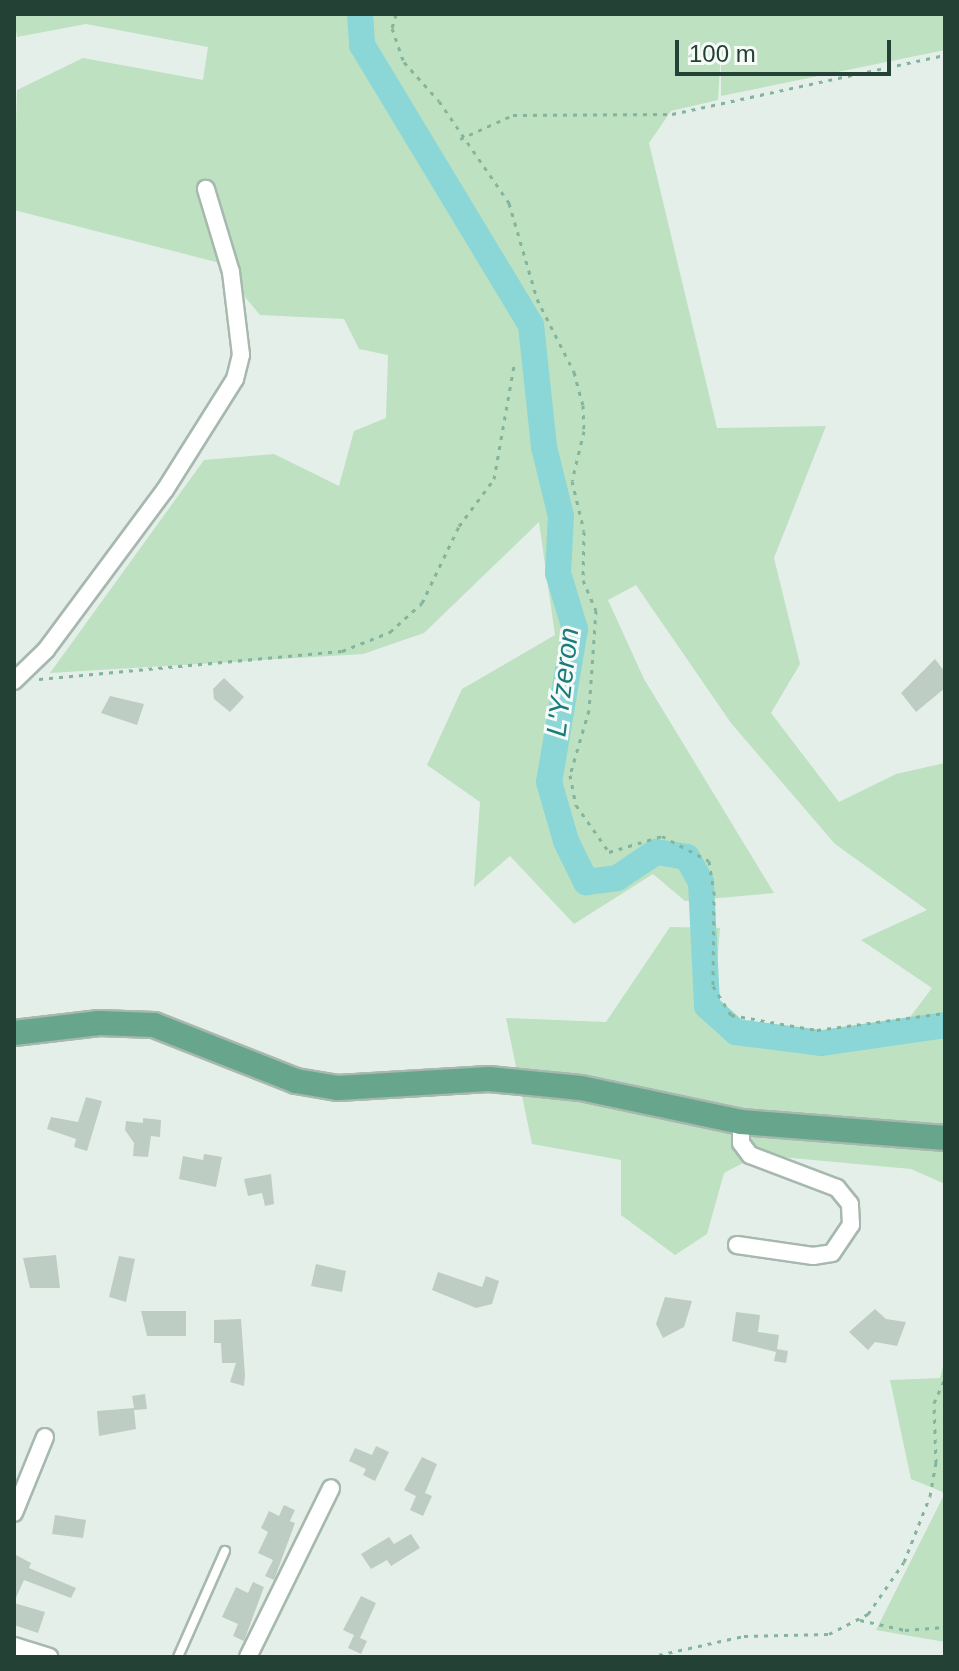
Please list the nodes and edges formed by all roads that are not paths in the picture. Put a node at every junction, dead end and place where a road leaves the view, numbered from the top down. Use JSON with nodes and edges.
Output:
{"nodes":[{"id":1,"x":206,"y":189,"type":"dead end"},
{"id":2,"x":16,"y":680,"type":"edge"},
{"id":3,"x":14,"y":1033,"type":"edge"},
{"id":4,"x":741,"y":1122,"type":"junction"},
{"id":5,"x":945,"y":1138,"type":"edge"},
{"id":6,"x":737,"y":1245,"type":"dead end"},
{"id":7,"x":45,"y":1437,"type":"dead end"},
{"id":8,"x":331,"y":1488,"type":"dead end"},
{"id":9,"x":14,"y":1513,"type":"edge"},
{"id":10,"x":225,"y":1551,"type":"dead end"},
{"id":11,"x":14,"y":1646,"type":"edge"},
{"id":12,"x":49,"y":1657,"type":"edge"},
{"id":13,"x":178,"y":1657,"type":"edge"},
{"id":14,"x":248,"y":1657,"type":"edge"}],
"edges":[{"from":1,"to":2,"type":"street"},
{"from":3,"to":4,"type":"main road"},
{"from":4,"to":5,"type":"main road"},
{"from":4,"to":6,"type":"street"},
{"from":7,"to":9,"type":"street"},
{"from":8,"to":14,"type":"street"},
{"from":10,"to":13,"type":"lane"},
{"from":11,"to":12,"type":"street"}]}
